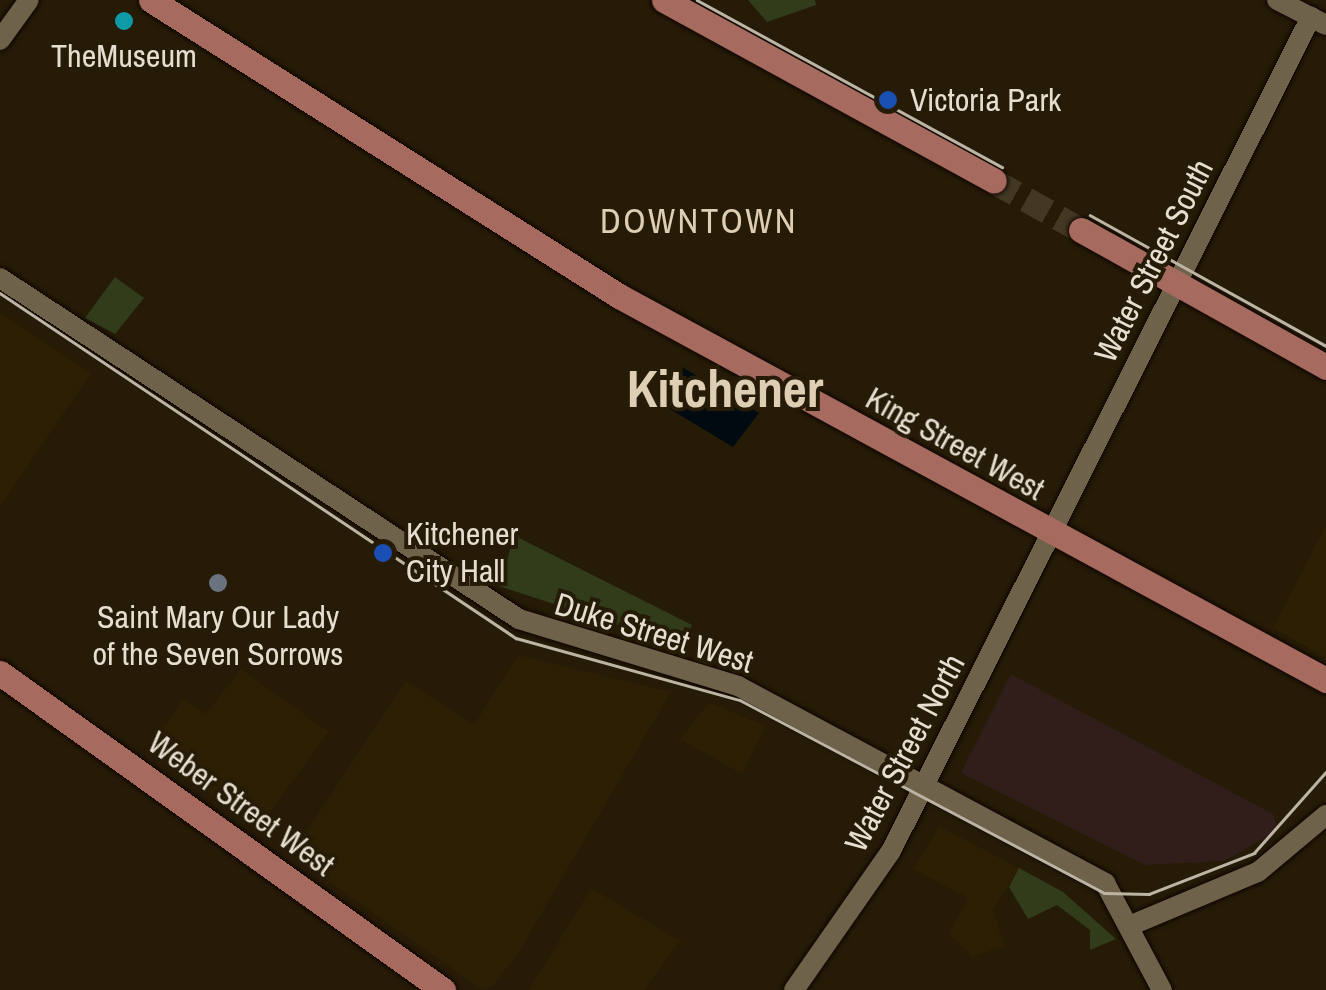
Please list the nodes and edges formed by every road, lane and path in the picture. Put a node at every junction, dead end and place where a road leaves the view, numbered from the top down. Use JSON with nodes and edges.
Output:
{"nodes":[{"id":1,"x":29,"y":0,"type":"edge"},
{"id":2,"x":152,"y":0,"type":"edge"},
{"id":3,"x":664,"y":0,"type":"edge"},
{"id":4,"x":1277,"y":0,"type":"edge"},
{"id":5,"x":1319,"y":21,"type":"edge"},
{"id":6,"x":0,"y":40,"type":"edge"},
{"id":7,"x":994,"y":181,"type":"tunnel mouth"},
{"id":8,"x":1081,"y":230,"type":"tunnel mouth"},
{"id":9,"x":0,"y":278,"type":"edge"},
{"id":10,"x":1176,"y":286,"type":"junction"},
{"id":11,"x":1326,"y":367,"type":"edge"},
{"id":12,"x":1051,"y":534,"type":"junction"},
{"id":13,"x":0,"y":673,"type":"edge"},
{"id":14,"x":1326,"y":680,"type":"edge"},
{"id":15,"x":924,"y":786,"type":"junction"},
{"id":16,"x":1326,"y":815,"type":"edge"},
{"id":17,"x":1134,"y":924,"type":"junction"},
{"id":18,"x":444,"y":990,"type":"edge"},
{"id":19,"x":794,"y":990,"type":"edge"},
{"id":20,"x":1162,"y":990,"type":"edge"}],
"edges":[{"from":1,"to":6,"type":"street"},
{"from":2,"to":12,"type":"main road","name":"King Street West"},
{"from":3,"to":7,"type":"main road"},
{"from":4,"to":5,"type":"street"},
{"from":5,"to":10,"type":"street","name":"Water Street South"},
{"from":8,"to":10,"type":"main road"},
{"from":9,"to":15,"type":"street","name":"Duke Street West"},
{"from":10,"to":11,"type":"main road"},
{"from":10,"to":12,"type":"street","name":"Water Street South"},
{"from":12,"to":14,"type":"main road","name":"King Street West"},
{"from":12,"to":15,"type":"street","name":"Water Street North"},
{"from":13,"to":18,"type":"main road","name":"Weber Street West"},
{"from":15,"to":17,"type":"street","name":"Duke Street West"},
{"from":15,"to":19,"type":"street","name":"Water Street North"},
{"from":16,"to":17,"type":"street"},
{"from":17,"to":20,"type":"street","name":"Duke Street West"}]}
